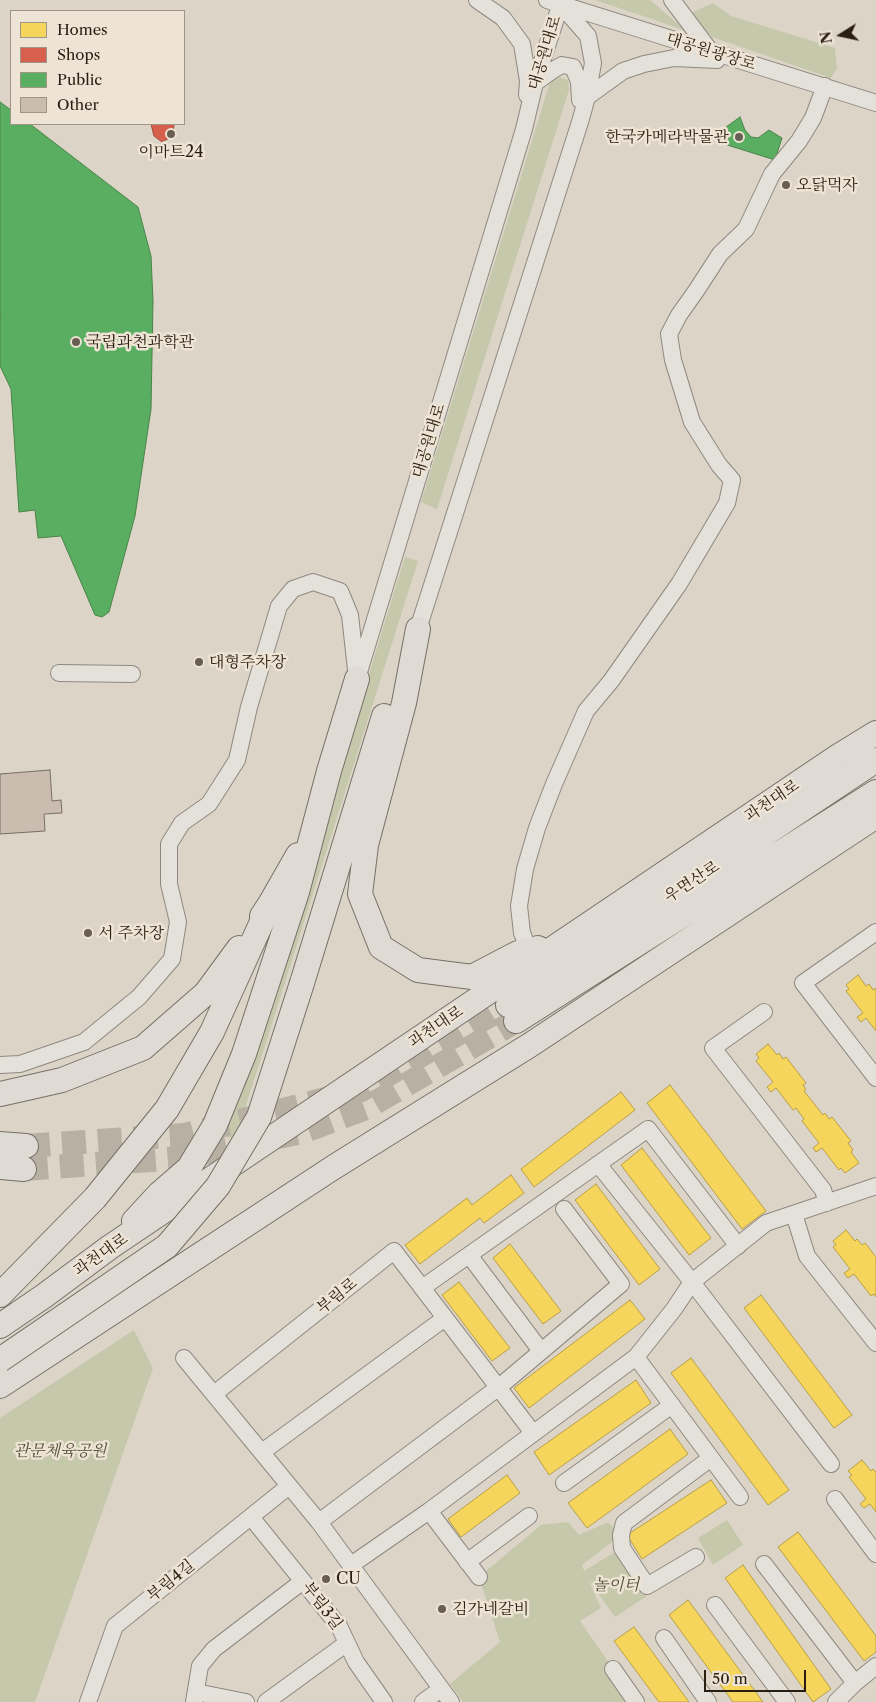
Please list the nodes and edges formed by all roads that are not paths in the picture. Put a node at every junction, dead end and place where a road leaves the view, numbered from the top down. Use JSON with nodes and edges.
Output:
{"nodes":[{"id":1,"x":477,"y":0,"type":"edge"},
{"id":2,"x":672,"y":0,"type":"edge"},
{"id":3,"x":556,"y":1,"type":"edge"},
{"id":4,"x":710,"y":52,"type":"junction"},
{"id":5,"x":744,"y":62,"type":"junction"},
{"id":6,"x":535,"y":83,"type":"junction"},
{"id":7,"x":825,"y":86,"type":"junction"},
{"id":8,"x":587,"y":97,"type":"junction"},
{"id":9,"x":876,"y":103,"type":"edge"},
{"id":10,"x":580,"y":122,"type":"junction"},
{"id":11,"x":524,"y":129,"type":"junction"},
{"id":12,"x":418,"y":629,"type":"junction"},
{"id":13,"x":60,"y":673,"type":"dead end"},
{"id":14,"x":132,"y":674,"type":"dead end"},
{"id":15,"x":357,"y":679,"type":"junction"},
{"id":16,"x":876,"y":733,"type":"edge"},
{"id":17,"x":876,"y":760,"type":"edge"},
{"id":18,"x":876,"y":792,"type":"edge"},
{"id":19,"x":876,"y":816,"type":"edge"},
{"id":20,"x":315,"y":822,"type":"junction"},
{"id":21,"x":270,"y":904,"type":"junction"},
{"id":22,"x":876,"y":932,"type":"edge"},
{"id":23,"x":566,"y":939,"type":"junction"},
{"id":24,"x":530,"y":950,"type":"junction"},
{"id":25,"x":764,"y":1012,"type":"dead end"},
{"id":26,"x":0,"y":1064,"type":"edge"},
{"id":27,"x":876,"y":1078,"type":"edge"},
{"id":28,"x":0,"y":1094,"type":"edge"},
{"id":29,"x":0,"y":1144,"type":"edge"},
{"id":30,"x":598,"y":1164,"type":"junction"},
{"id":31,"x":0,"y":1167,"type":"edge"},
{"id":32,"x":876,"y":1186,"type":"edge"},
{"id":33,"x":827,"y":1203,"type":"junction"},
{"id":34,"x":564,"y":1209,"type":"dead end"},
{"id":35,"x":794,"y":1214,"type":"junction"},
{"id":36,"x":738,"y":1246,"type":"junction"},
{"id":37,"x":110,"y":1247,"type":"junction"},
{"id":38,"x":469,"y":1255,"type":"junction"},
{"id":39,"x":692,"y":1282,"type":"junction"},
{"id":40,"x":422,"y":1288,"type":"junction"},
{"id":41,"x":0,"y":1295,"type":"edge"},
{"id":42,"x":44,"y":1296,"type":"junction"},
{"id":43,"x":0,"y":1314,"type":"edge"},
{"id":44,"x":445,"y":1318,"type":"junction"},
{"id":45,"x":0,"y":1326,"type":"edge"},
{"id":46,"x":876,"y":1343,"type":"edge"},
{"id":47,"x":541,"y":1352,"type":"junction"},
{"id":48,"x":636,"y":1357,"type":"junction"},
{"id":49,"x":184,"y":1358,"type":"dead end"},
{"id":50,"x":0,"y":1360,"type":"edge"},
{"id":51,"x":0,"y":1386,"type":"edge"},
{"id":52,"x":499,"y":1387,"type":"junction"},
{"id":53,"x":214,"y":1394,"type":"junction"},
{"id":54,"x":672,"y":1405,"type":"junction"},
{"id":55,"x":533,"y":1433,"type":"junction"},
{"id":56,"x":262,"y":1452,"type":"junction"},
{"id":57,"x":711,"y":1458,"type":"junction"},
{"id":58,"x":831,"y":1464,"type":"dead end"},
{"id":59,"x":564,"y":1483,"type":"dead end"},
{"id":60,"x":289,"y":1486,"type":"junction"},
{"id":61,"x":740,"y":1497,"type":"dead end"},
{"id":62,"x":835,"y":1499,"type":"dead end"},
{"id":63,"x":429,"y":1511,"type":"junction"},
{"id":64,"x":251,"y":1516,"type":"junction"},
{"id":65,"x":529,"y":1516,"type":"dead end"},
{"id":66,"x":319,"y":1522,"type":"junction"},
{"id":67,"x":876,"y":1554,"type":"edge"},
{"id":68,"x":696,"y":1557,"type":"dead end"},
{"id":69,"x":467,"y":1562,"type":"junction"},
{"id":70,"x":764,"y":1564,"type":"dead end"},
{"id":71,"x":351,"y":1565,"type":"junction"},
{"id":72,"x":479,"y":1577,"type":"dead end"},
{"id":73,"x":303,"y":1580,"type":"junction"},
{"id":74,"x":715,"y":1605,"type":"dead end"},
{"id":75,"x":664,"y":1638,"type":"dead end"},
{"id":76,"x":347,"y":1642,"type":"junction"},
{"id":77,"x":876,"y":1666,"type":"edge"},
{"id":78,"x":613,"y":1670,"type":"dead end"},
{"id":79,"x":854,"y":1683,"type":"junction"},
{"id":80,"x":441,"y":1689,"type":"junction"},
{"id":81,"x":195,"y":1697,"type":"edge"},
{"id":82,"x":88,"y":1702,"type":"edge"},
{"id":83,"x":246,"y":1702,"type":"edge"},
{"id":84,"x":266,"y":1702,"type":"edge"},
{"id":85,"x":384,"y":1702,"type":"edge"},
{"id":86,"x":423,"y":1702,"type":"edge"},
{"id":87,"x":451,"y":1702,"type":"edge"},
{"id":88,"x":636,"y":1702,"type":"edge"},
{"id":89,"x":708,"y":1702,"type":"edge"},
{"id":90,"x":788,"y":1702,"type":"edge"},
{"id":91,"x":836,"y":1702,"type":"edge"}],
"edges":[{"from":1,"to":11,"type":"street"},
{"from":2,"to":4,"type":"street"},
{"from":3,"to":4,"type":"street","name":"대공원광장로"},
{"from":3,"to":6,"type":"street","name":"대공원대로"},
{"from":3,"to":8,"type":"street","name":"대공원대로"},
{"from":4,"to":5,"type":"street","name":"대공원광장로"},
{"from":5,"to":7,"type":"street","name":"대공원광장로"},
{"from":5,"to":8,"type":"street"},
{"from":6,"to":10,"type":"street"},
{"from":6,"to":11,"type":"street","name":"대공원대로"},
{"from":7,"to":9,"type":"street","name":"대공원광장로"},
{"from":7,"to":24,"type":"street"},
{"from":8,"to":10,"type":"street","name":"대공원대로"},
{"from":10,"to":12,"type":"street","name":"대공원대로"},
{"from":11,"to":15,"type":"street","name":"대공원대로"},
{"from":12,"to":24,"type":"highway"},
{"from":12,"to":50,"type":"highway","bridge":true},
{"from":13,"to":14,"type":"street"},
{"from":15,"to":20,"type":"highway"},
{"from":15,"to":26,"type":"street"},
{"from":16,"to":23,"type":"highway","name":"과천대로"},
{"from":17,"to":18,"type":"highway","name":"우면산로"},
{"from":19,"to":51,"type":"highway"},
{"from":20,"to":21,"type":"highway"},
{"from":20,"to":37,"type":"highway"},
{"from":21,"to":28,"type":"highway"},
{"from":21,"to":41,"type":"highway"},
{"from":22,"to":27,"type":"street"},
{"from":23,"to":24,"type":"highway"},
{"from":23,"to":37,"type":"highway","name":"과천대로"},
{"from":25,"to":33,"type":"street"},
{"from":29,"to":31,"type":"highway"},
{"from":30,"to":36,"type":"street"},
{"from":30,"to":38,"type":"street"},
{"from":30,"to":39,"type":"street"},
{"from":32,"to":33,"type":"street"},
{"from":33,"to":35,"type":"street"},
{"from":34,"to":47,"type":"street"},
{"from":35,"to":36,"type":"street"},
{"from":35,"to":46,"type":"street"},
{"from":36,"to":39,"type":"street"},
{"from":37,"to":42,"type":"highway","name":"과천대로"},
{"from":38,"to":40,"type":"street"},
{"from":38,"to":47,"type":"street"},
{"from":39,"to":48,"type":"street"},
{"from":39,"to":58,"type":"street"},
{"from":40,"to":44,"type":"street","name":"부림로"},
{"from":40,"to":53,"type":"street","name":"부림로"},
{"from":42,"to":43,"type":"highway"},
{"from":42,"to":45,"type":"highway","name":"과천대로"},
{"from":44,"to":52,"type":"street","name":"부림로"},
{"from":44,"to":56,"type":"street"},
{"from":47,"to":52,"type":"street"},
{"from":48,"to":54,"type":"street"},
{"from":48,"to":55,"type":"street"},
{"from":49,"to":53,"type":"street"},
{"from":52,"to":55,"type":"street","name":"부림로"},
{"from":52,"to":66,"type":"street"},
{"from":53,"to":56,"type":"street"},
{"from":54,"to":57,"type":"street"},
{"from":54,"to":59,"type":"street"},
{"from":55,"to":63,"type":"street"},
{"from":56,"to":60,"type":"street"},
{"from":57,"to":61,"type":"street"},
{"from":57,"to":68,"type":"street"},
{"from":60,"to":64,"type":"street","name":"부림4길"},
{"from":60,"to":66,"type":"street"},
{"from":62,"to":67,"type":"street"},
{"from":63,"to":69,"type":"street"},
{"from":63,"to":71,"type":"street"},
{"from":64,"to":73,"type":"street","name":"부림3길"},
{"from":64,"to":82,"type":"street","name":"부림4길"},
{"from":65,"to":69,"type":"street"},
{"from":66,"to":71,"type":"street"},
{"from":69,"to":72,"type":"street"},
{"from":70,"to":79,"type":"street"},
{"from":71,"to":80,"type":"street"},
{"from":73,"to":76,"type":"street","name":"부림3길"},
{"from":73,"to":81,"type":"street"},
{"from":74,"to":90,"type":"street"},
{"from":75,"to":89,"type":"street"},
{"from":76,"to":84,"type":"street"},
{"from":76,"to":85,"type":"street","name":"부림3길"},
{"from":77,"to":79,"type":"street"},
{"from":78,"to":88,"type":"street"},
{"from":79,"to":91,"type":"street"},
{"from":80,"to":86,"type":"street"},
{"from":80,"to":87,"type":"street"},
{"from":81,"to":83,"type":"street"}]}
